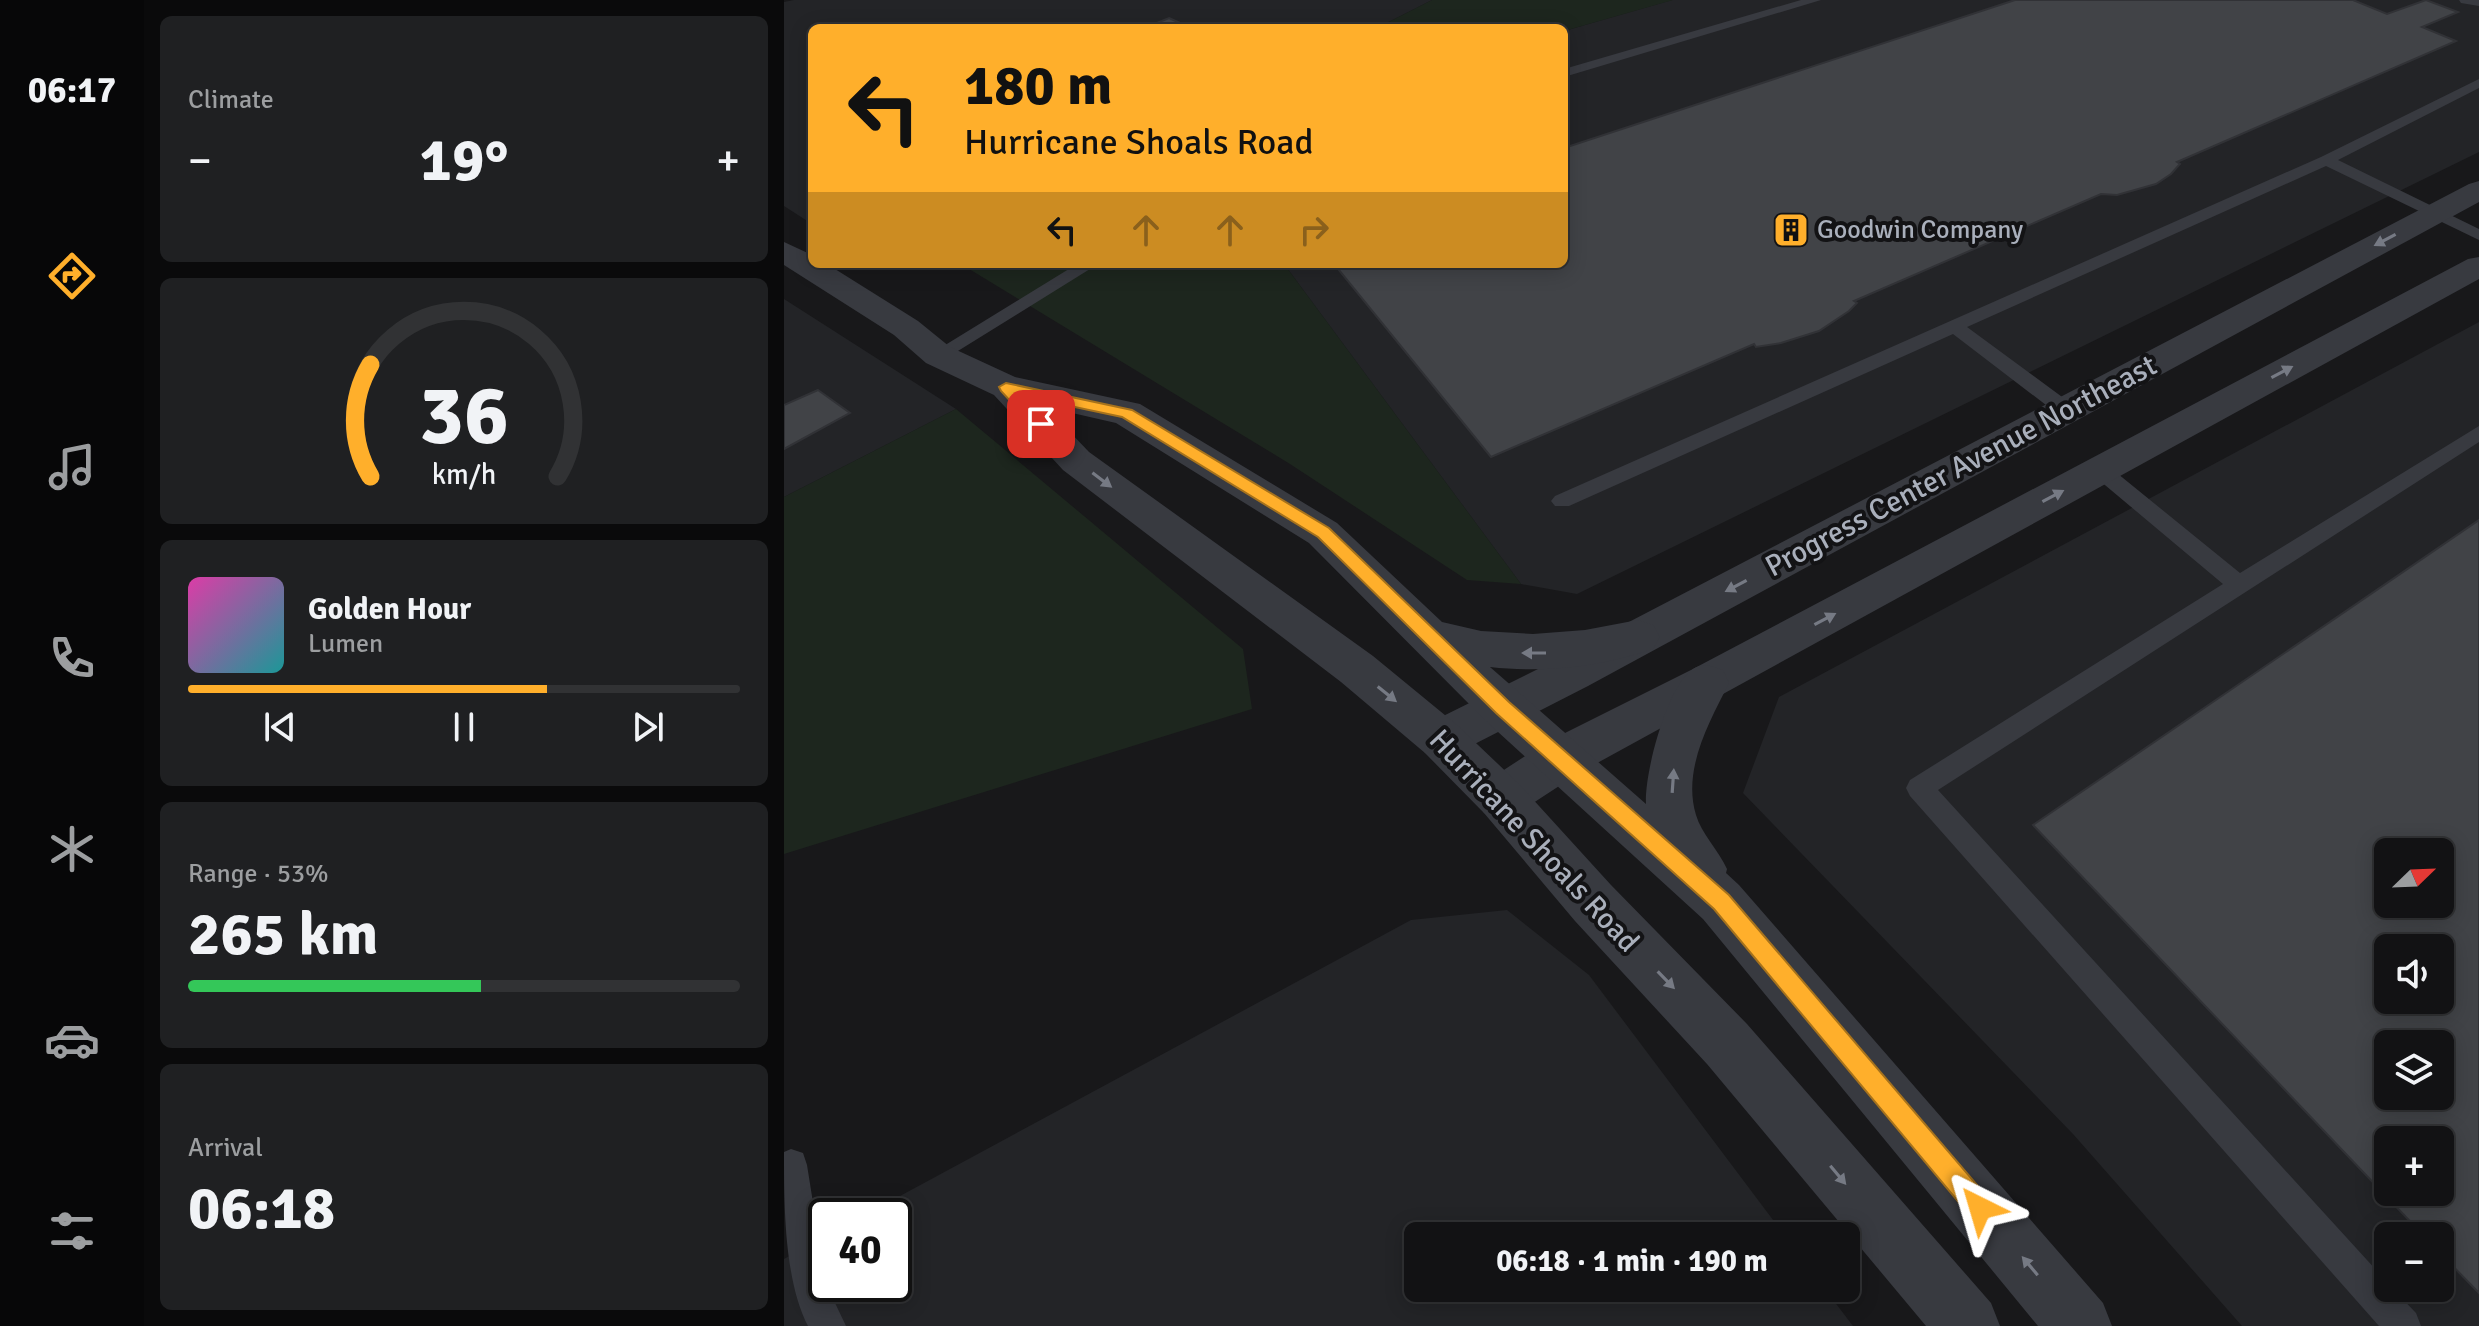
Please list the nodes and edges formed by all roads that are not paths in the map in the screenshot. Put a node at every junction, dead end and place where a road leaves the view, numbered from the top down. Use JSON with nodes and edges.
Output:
{"nodes":[{"id":1,"x":1815,"y":0,"type":"edge"},
{"id":2,"x":2465,"y":0,"type":"edge"},
{"id":3,"x":2479,"y":2,"type":"edge"},
{"id":4,"x":1568,"y":72,"type":"edge"},
{"id":5,"x":2479,"y":83,"type":"edge"},
{"id":6,"x":2326,"y":160,"type":"junction"},
{"id":7,"x":2479,"y":190,"type":"edge"},
{"id":8,"x":2435,"y":214,"type":"junction"},
{"id":9,"x":2479,"y":235,"type":"edge"},
{"id":10,"x":789,"y":257,"type":"edge"},
{"id":11,"x":2479,"y":266,"type":"edge"},
{"id":12,"x":1082,"y":268,"type":"edge"},
{"id":13,"x":1954,"y":326,"type":"junction"},
{"id":14,"x":938,"y":355,"type":"junction"},
{"id":15,"x":1006,"y":387,"type":"junction"},
{"id":16,"x":2066,"y":410,"type":"junction"},
{"id":17,"x":2479,"y":433,"type":"edge"},
{"id":18,"x":2100,"y":470,"type":"junction"},
{"id":19,"x":1562,"y":501,"type":"dead end"},
{"id":20,"x":2239,"y":585,"type":"junction"},
{"id":21,"x":1428,"y":635,"type":"junction"},
{"id":22,"x":1638,"y":637,"type":"junction"},
{"id":23,"x":1707,"y":683,"type":"junction"},
{"id":24,"x":1502,"y":707,"type":"junction"},
{"id":25,"x":1441,"y":739,"type":"junction"},
{"id":26,"x":1562,"y":758,"type":"junction"},
{"id":27,"x":1501,"y":798,"type":"junction"},
{"id":28,"x":1721,"y":902,"type":"junction"},
{"id":29,"x":791,"y":1165,"type":"dead end"},
{"id":30,"x":828,"y":1326,"type":"edge"},
{"id":31,"x":1968,"y":1326,"type":"edge"},
{"id":32,"x":2080,"y":1326,"type":"edge"},
{"id":33,"x":2403,"y":1326,"type":"edge"}],
"edges":[{"from":1,"to":4,"type":"lane"},
{"from":2,"to":3,"type":"lane"},
{"from":5,"to":6,"type":"lane"},
{"from":6,"to":8,"type":"lane"},
{"from":6,"to":13,"type":"lane"},
{"from":7,"to":8,"type":"street","name":"Progress Center Avenue Northeast"},
{"from":8,"to":9,"type":"lane"},
{"from":8,"to":16,"type":"street","name":"Progress Center Avenue Northeast","one_way":true},
{"from":10,"to":14,"type":"street","name":"Hurricane Shoals Road"},
{"from":18,"to":11,"type":"street","one_way":true},
{"from":12,"to":14,"type":"lane"},
{"from":13,"to":16,"type":"lane"},
{"from":13,"to":19,"type":"lane"},
{"from":14,"to":15,"type":"street","name":"Hurricane Shoals Road"},
{"from":15,"to":21,"type":"street","name":"Hurricane Shoals Road"},
{"from":15,"to":25,"type":"street","name":"Hurricane Shoals Road","one_way":true},
{"from":16,"to":22,"type":"street","name":"Progress Center Avenue Northeast","one_way":true},
{"from":17,"to":20,"type":"lane"},
{"from":18,"to":20,"type":"lane"},
{"from":23,"to":18,"type":"street","one_way":true},
{"from":20,"to":33,"type":"lane"},
{"from":22,"to":21,"type":"street","one_way":true},
{"from":21,"to":24,"type":"street","name":"Hurricane Shoals Road"},
{"from":22,"to":24,"type":"street","name":"Progress Center Avenue Northeast"},
{"from":23,"to":26,"type":"street"},
{"from":28,"to":23,"type":"street","one_way":true},
{"from":24,"to":25,"type":"street","name":"Progress Center Avenue Northeast"},
{"from":24,"to":26,"type":"street","name":"Hurricane Shoals Road"},
{"from":25,"to":27,"type":"street","name":"Hurricane Shoals Road"},
{"from":26,"to":27,"type":"street"},
{"from":26,"to":28,"type":"street","name":"Hurricane Shoals Road"},
{"from":27,"to":31,"type":"street","name":"Hurricane Shoals Road","one_way":true},
{"from":32,"to":28,"type":"street","name":"Hurricane Shoals Road","one_way":true},
{"from":29,"to":30,"type":"lane"}]}
